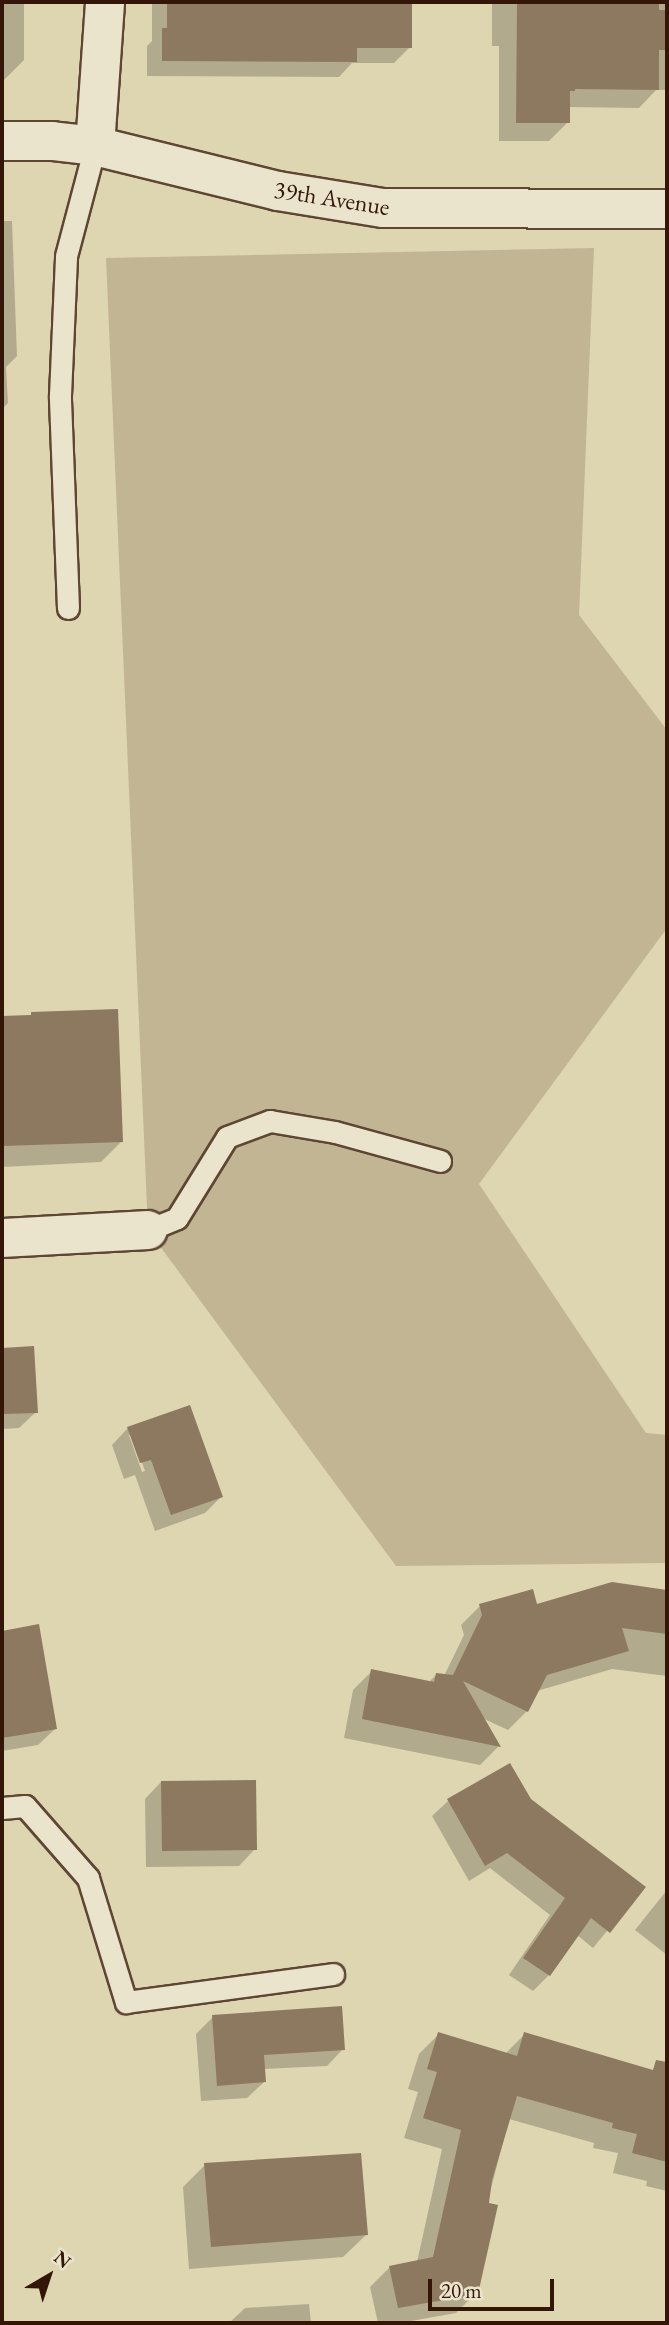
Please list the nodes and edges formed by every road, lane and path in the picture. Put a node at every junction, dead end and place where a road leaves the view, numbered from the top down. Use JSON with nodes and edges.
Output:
{"nodes":[{"id":1,"x":105,"y":2,"type":"edge"},
{"id":2,"x":2,"y":141,"type":"edge"},
{"id":3,"x":95,"y":146,"type":"junction"},
{"id":4,"x":667,"y":209,"type":"edge"},
{"id":5,"x":68,"y":608,"type":"dead end"},
{"id":6,"x":440,"y":1161,"type":"dead end"},
{"id":7,"x":148,"y":1230,"type":"joint"},
{"id":8,"x":2,"y":1238,"type":"edge"},
{"id":9,"x":2,"y":1808,"type":"edge"},
{"id":10,"x":333,"y":1974,"type":"dead end"}],
"edges":[{"from":1,"to":3,"type":"street"},
{"from":2,"to":3,"type":"street","name":"39th Avenue"},
{"from":3,"to":4,"type":"street","name":"39th Avenue"},
{"from":3,"to":5,"type":"lane"},
{"from":6,"to":7,"type":"lane"},
{"from":7,"to":8,"type":"street"},
{"from":9,"to":10,"type":"lane"}]}
